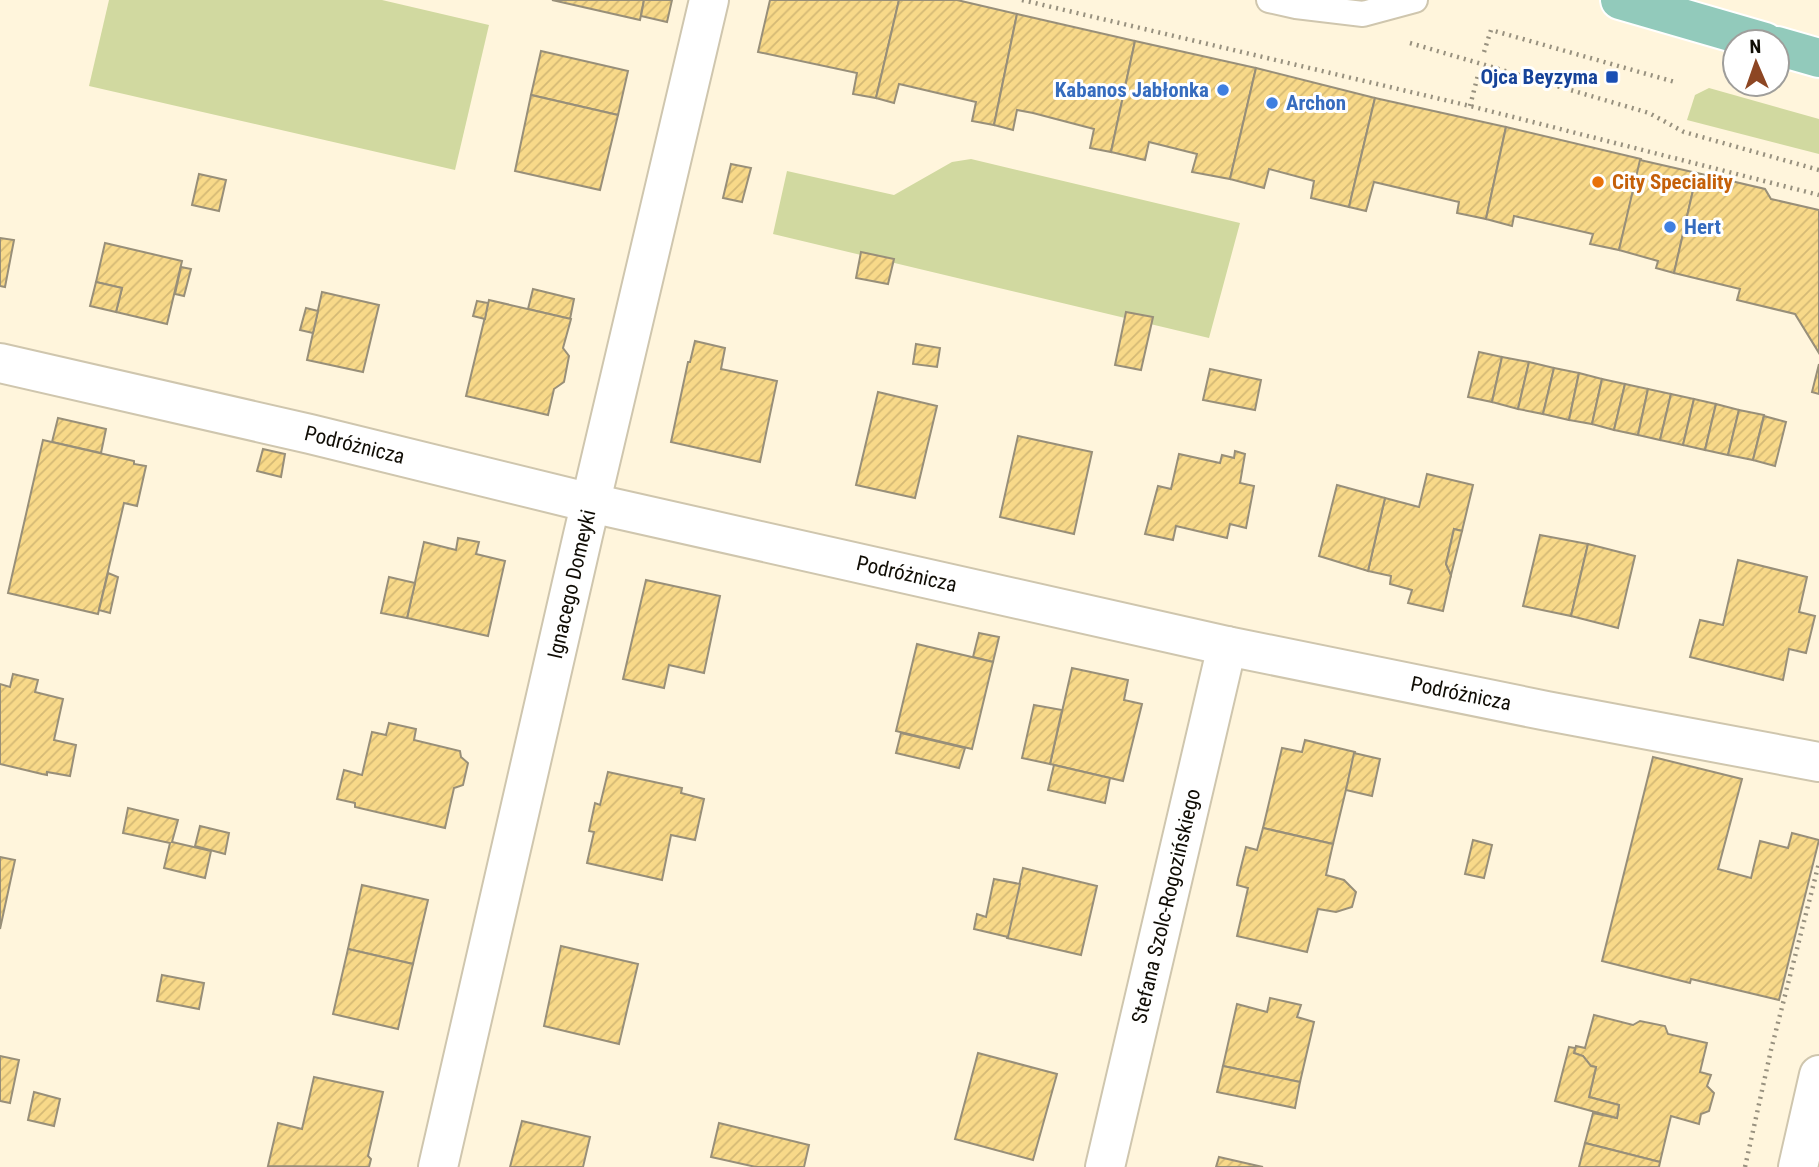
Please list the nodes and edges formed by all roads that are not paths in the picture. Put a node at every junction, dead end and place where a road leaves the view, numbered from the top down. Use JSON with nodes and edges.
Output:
{"nodes":[{"id":1,"x":709,"y":0,"type":"edge"},
{"id":2,"x":1269,"y":0,"type":"edge"},
{"id":3,"x":1415,"y":0,"type":"edge"},
{"id":4,"x":1620,"y":0,"type":"edge"},
{"id":5,"x":1721,"y":29,"type":"edge"},
{"id":6,"x":1791,"y":50,"type":"edge"},
{"id":7,"x":1819,"y":58,"type":"edge"},
{"id":8,"x":0,"y":363,"type":"edge"},
{"id":9,"x":591,"y":503,"type":"junction"},
{"id":10,"x":1227,"y":646,"type":"junction"},
{"id":11,"x":1819,"y":762,"type":"edge"},
{"id":12,"x":1819,"y":1074,"type":"edge"},
{"id":13,"x":438,"y":1167,"type":"edge"},
{"id":14,"x":1105,"y":1167,"type":"edge"},
{"id":15,"x":1798,"y":1167,"type":"edge"}],
"edges":[{"from":1,"to":9,"type":"street","name":"Ignacego Domeyki"},
{"from":2,"to":3,"type":"lane"},
{"from":4,"to":5,"type":"main road"},
{"from":6,"to":7,"type":"main road"},
{"from":8,"to":9,"type":"street","name":"Podróżnicza"},
{"from":9,"to":10,"type":"street","name":"Podróżnicza"},
{"from":9,"to":13,"type":"street","name":"Ignacego Domeyki"},
{"from":10,"to":11,"type":"street","name":"Podróżnicza"},
{"from":10,"to":14,"type":"street","name":"Stefana Szolc-Rogozińskiego"},
{"from":12,"to":15,"type":"street"}]}
